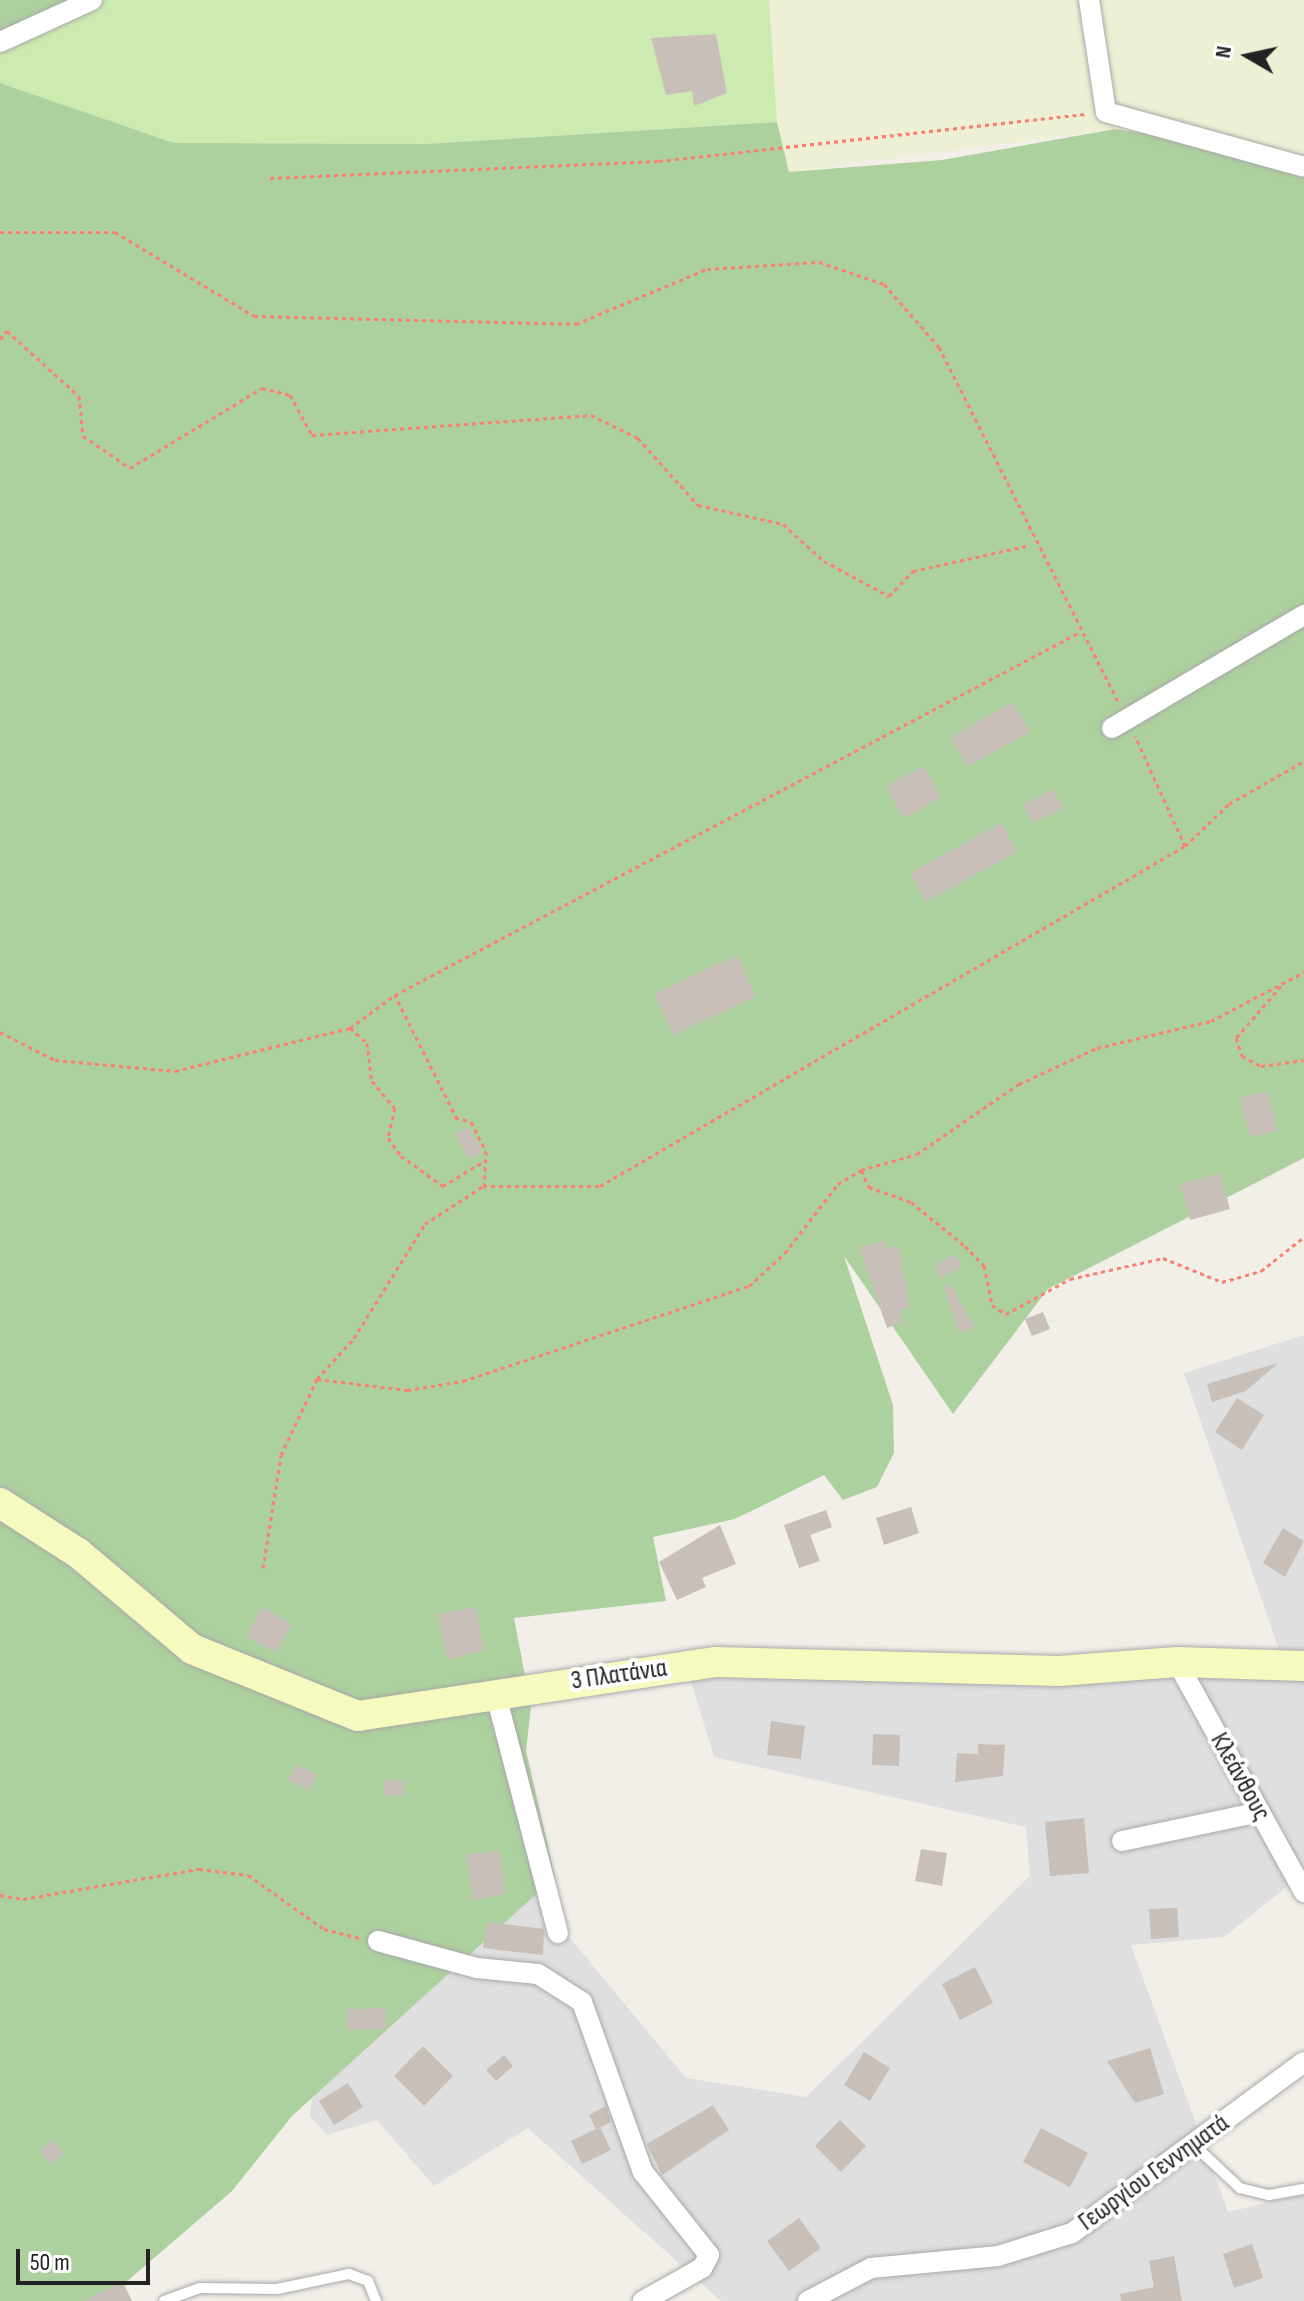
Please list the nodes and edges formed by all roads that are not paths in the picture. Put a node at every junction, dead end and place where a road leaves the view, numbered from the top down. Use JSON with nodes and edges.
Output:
{"nodes":[{"id":1,"x":92,"y":0,"type":"edge"},
{"id":2,"x":1089,"y":0,"type":"edge"},
{"id":3,"x":0,"y":42,"type":"edge"},
{"id":4,"x":1304,"y":167,"type":"edge"},
{"id":5,"x":1304,"y":615,"type":"edge"},
{"id":6,"x":1120,"y":724,"type":"road end"},
{"id":7,"x":0,"y":1503,"type":"edge"},
{"id":8,"x":1177,"y":1662,"type":"junction"},
{"id":9,"x":1304,"y":1666,"type":"edge"},
{"id":10,"x":497,"y":1699,"type":"junction"},
{"id":11,"x":1260,"y":1812,"type":"junction"},
{"id":12,"x":1122,"y":1841,"type":"dead end"},
{"id":13,"x":1304,"y":1892,"type":"edge"},
{"id":14,"x":558,"y":1933,"type":"dead end"},
{"id":15,"x":378,"y":1941,"type":"road end"},
{"id":16,"x":1304,"y":2062,"type":"edge"},
{"id":17,"x":1195,"y":2146,"type":"junction"},
{"id":18,"x":1304,"y":2189,"type":"edge"},
{"id":19,"x":164,"y":2301,"type":"edge"},
{"id":20,"x":376,"y":2301,"type":"edge"},
{"id":21,"x":643,"y":2301,"type":"edge"},
{"id":22,"x":808,"y":2301,"type":"edge"}],
"edges":[{"from":1,"to":3,"type":"street"},
{"from":2,"to":4,"type":"street"},
{"from":5,"to":6,"type":"street"},
{"from":7,"to":10,"type":"street","name":"3 Πλατάνια"},
{"from":8,"to":9,"type":"street","name":"3 Πλατάνια"},
{"from":8,"to":10,"type":"street","name":"3 Πλατάνια"},
{"from":8,"to":11,"type":"street","name":"Κλεάνθους"},
{"from":10,"to":14,"type":"street"},
{"from":11,"to":12,"type":"street"},
{"from":11,"to":13,"type":"street","name":"Κλεάνθους"},
{"from":15,"to":21,"type":"street"},
{"from":16,"to":17,"type":"street","name":"Γεωργίου Γεννηματά"},
{"from":17,"to":18,"type":"lane"},
{"from":17,"to":22,"type":"street","name":"Γεωργίου Γεννηματά"},
{"from":19,"to":20,"type":"lane"}]}
